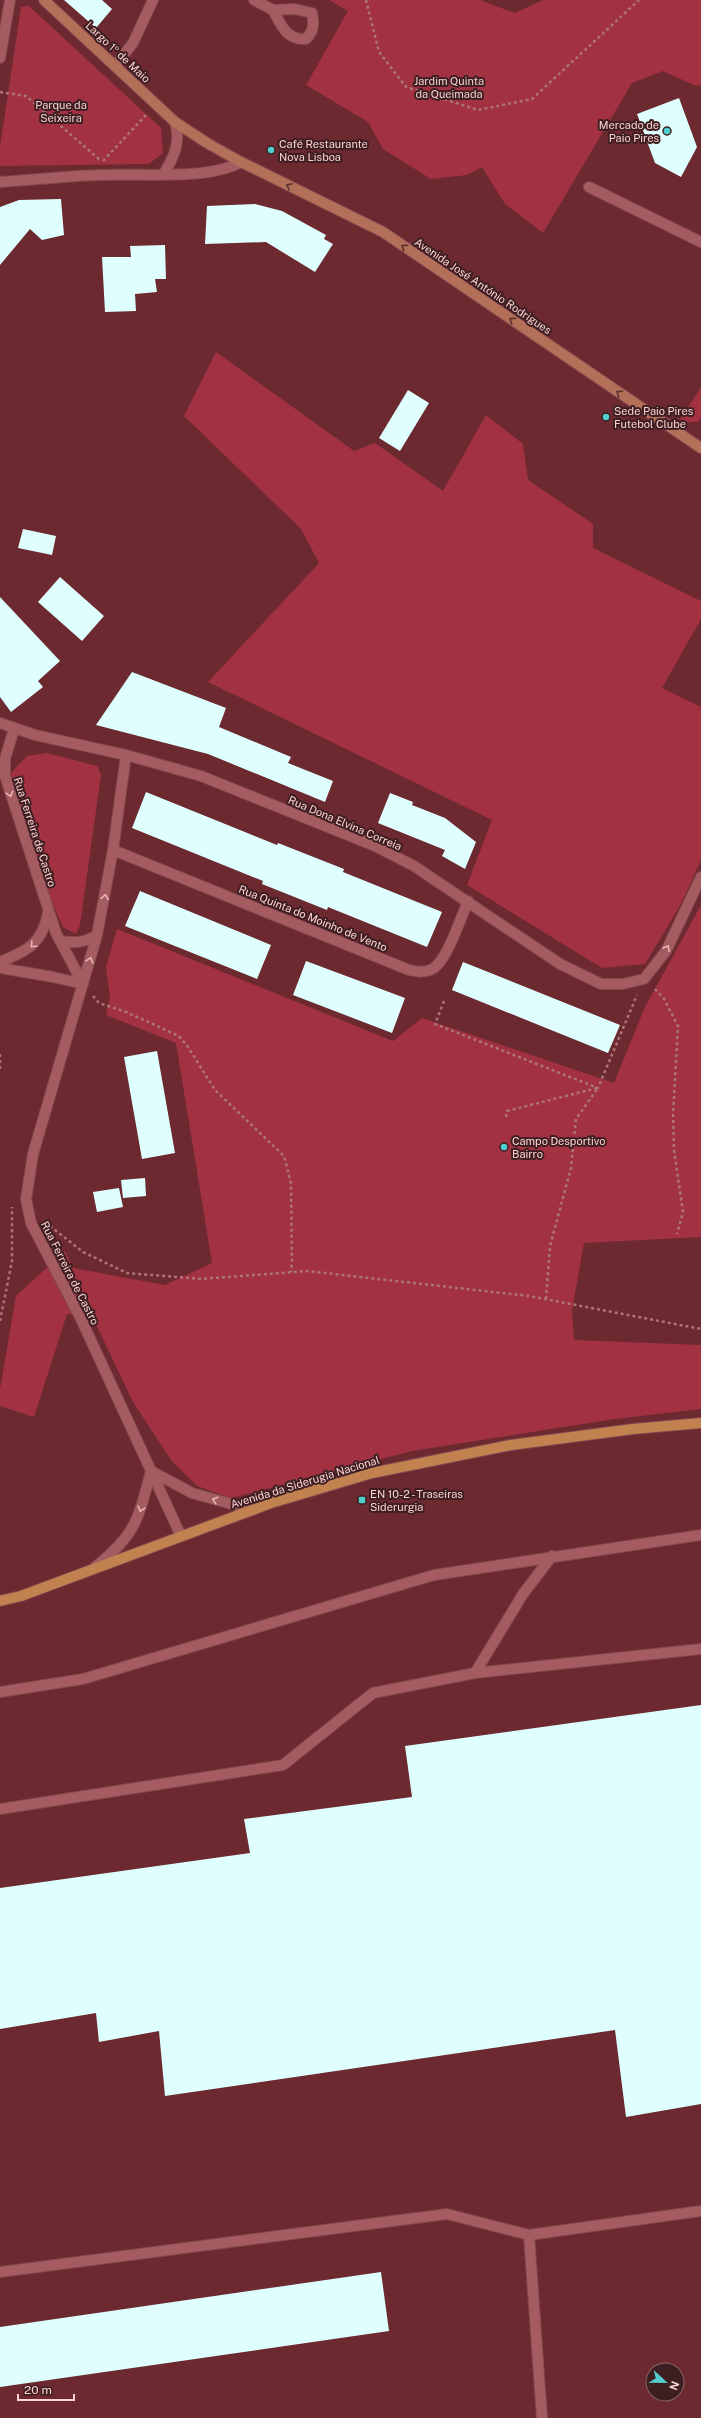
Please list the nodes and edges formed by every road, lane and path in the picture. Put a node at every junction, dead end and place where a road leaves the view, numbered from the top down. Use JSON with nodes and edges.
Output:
{"nodes":[{"id":1,"x":10,"y":0,"type":"edge"},
{"id":2,"x":44,"y":0,"type":"edge"},
{"id":3,"x":154,"y":0,"type":"edge"},
{"id":4,"x":254,"y":0,"type":"edge"},
{"id":5,"x":366,"y":0,"type":"edge"},
{"id":6,"x":639,"y":0,"type":"edge"},
{"id":7,"x":273,"y":10,"type":"dead end"},
{"id":8,"x":0,"y":58,"type":"edge"},
{"id":9,"x":115,"y":66,"type":"junction"},
{"id":10,"x":0,"y":92,"type":"edge"},
{"id":11,"x":156,"y":104,"type":"junction"},
{"id":12,"x":175,"y":122,"type":"junction"},
{"id":13,"x":102,"y":162,"type":"junction"},
{"id":14,"x":241,"y":162,"type":"junction"},
{"id":15,"x":101,"y":175,"type":"junction"},
{"id":16,"x":163,"y":175,"type":"junction"},
{"id":17,"x":0,"y":182,"type":"edge"},
{"id":18,"x":589,"y":187,"type":"dead end"},
{"id":19,"x":701,"y":242,"type":"edge"},
{"id":20,"x":700,"y":445,"type":"edge"},
{"id":21,"x":0,"y":723,"type":"edge"},
{"id":22,"x":14,"y":729,"type":"junction"},
{"id":23,"x":126,"y":755,"type":"junction"},
{"id":24,"x":113,"y":850,"type":"junction"},
{"id":25,"x":701,"y":877,"type":"edge"},
{"id":26,"x":468,"y":901,"type":"junction"},
{"id":27,"x":48,"y":911,"type":"junction"},
{"id":28,"x":97,"y":935,"type":"junction"},
{"id":29,"x":60,"y":941,"type":"junction"},
{"id":30,"x":0,"y":962,"type":"edge"},
{"id":31,"x":0,"y":968,"type":"edge"},
{"id":32,"x":644,"y":979,"type":"junction"},
{"id":33,"x":83,"y":984,"type":"junction"},
{"id":34,"x":655,"y":989,"type":"dead end"},
{"id":35,"x":444,"y":1001,"type":"dead end"},
{"id":36,"x":0,"y":1054,"type":"edge"},
{"id":37,"x":0,"y":1070,"type":"edge"},
{"id":38,"x":598,"y":1088,"type":"junction"},
{"id":39,"x":506,"y":1117,"type":"dead end"},
{"id":40,"x":14,"y":1203,"type":"dead end"},
{"id":41,"x":47,"y":1223,"type":"dead end"},
{"id":42,"x":677,"y":1234,"type":"dead end"},
{"id":43,"x":291,"y":1272,"type":"junction"},
{"id":44,"x":546,"y":1299,"type":"junction"},
{"id":45,"x":0,"y":1321,"type":"edge"},
{"id":46,"x":701,"y":1329,"type":"edge"},
{"id":47,"x":701,"y":1423,"type":"edge"},
{"id":48,"x":151,"y":1471,"type":"junction"},
{"id":49,"x":253,"y":1510,"type":"junction"},
{"id":50,"x":701,"y":1535,"type":"edge"},
{"id":51,"x":181,"y":1536,"type":"junction"},
{"id":52,"x":552,"y":1556,"type":"junction"},
{"id":53,"x":93,"y":1569,"type":"junction"},
{"id":54,"x":0,"y":1601,"type":"edge"},
{"id":55,"x":701,"y":1649,"type":"edge"},
{"id":56,"x":475,"y":1673,"type":"junction"},
{"id":57,"x":0,"y":1692,"type":"edge"},
{"id":58,"x":0,"y":1809,"type":"edge"},
{"id":59,"x":701,"y":2211,"type":"edge"},
{"id":60,"x":529,"y":2236,"type":"junction"},
{"id":61,"x":0,"y":2272,"type":"edge"},
{"id":62,"x":542,"y":2418,"type":"edge"}],
"edges":[{"from":1,"to":8,"type":"street"},
{"from":2,"to":9,"type":"street","name":"Largo 1º de Maio"},
{"from":3,"to":9,"type":"street"},
{"from":4,"to":7,"type":"street"},
{"from":5,"to":6,"type":"path"},
{"from":9,"to":11,"type":"street","name":"Largo 1º de Maio"},
{"from":10,"to":13,"type":"path"},
{"from":11,"to":12,"type":"street","name":"Largo 1º de Maio"},
{"from":11,"to":13,"type":"path"},
{"from":12,"to":14,"type":"street","name":"Largo 1º de Maio"},
{"from":12,"to":16,"type":"street"},
{"from":13,"to":15,"type":"path"},
{"from":14,"to":16,"type":"street"},
{"from":20,"to":14,"type":"street","name":"Avenida José António Rodrigues","one_way":true},
{"from":15,"to":16,"type":"street"},
{"from":15,"to":17,"type":"street"},
{"from":18,"to":19,"type":"street"},
{"from":21,"to":22,"type":"street"},
{"from":22,"to":23,"type":"street","name":"Rua Dona Elvina Correia"},
{"from":22,"to":27,"type":"street","name":"Rua Ferreira de Castro","one_way":true},
{"from":23,"to":24,"type":"street","name":"Rua Ferreira de Castro"},
{"from":23,"to":26,"type":"street","name":"Rua Dona Elvina Correia"},
{"from":24,"to":26,"type":"street","name":"Rua Quinta do Moinho de Vento"},
{"from":28,"to":24,"type":"street","name":"Rua Ferreira de Castro","one_way":true},
{"from":32,"to":25,"type":"street","one_way":true},
{"from":26,"to":32,"type":"street","name":"Rua Dona Elvina Correia"},
{"from":27,"to":29,"type":"street","name":"Rua Ferreira de Castro"},
{"from":27,"to":30,"type":"street","one_way":true},
{"from":28,"to":29,"type":"street"},
{"from":33,"to":28,"type":"street","name":"Rua Ferreira de Castro","one_way":true},
{"from":29,"to":33,"type":"street","name":"Rua Ferreira de Castro"},
{"from":31,"to":33,"type":"street"},
{"from":32,"to":38,"type":"path"},
{"from":33,"to":43,"type":"path"},
{"from":33,"to":48,"type":"street","name":"Rua Ferreira de Castro"},
{"from":34,"to":42,"type":"path"},
{"from":35,"to":38,"type":"path"},
{"from":36,"to":37,"type":"path"},
{"from":38,"to":39,"type":"path"},
{"from":38,"to":44,"type":"path"},
{"from":40,"to":45,"type":"path"},
{"from":41,"to":43,"type":"path"},
{"from":43,"to":44,"type":"path"},
{"from":44,"to":46,"type":"path"},
{"from":47,"to":49,"type":"main road","name":"Avenida da Siderugia Nacional"},
{"from":49,"to":48,"type":"street","one_way":true},
{"from":48,"to":51,"type":"street","name":"Rua Ferreira de Castro"},
{"from":48,"to":53,"type":"street","one_way":true},
{"from":49,"to":51,"type":"main road","name":"Avenida da Siderugia Nacional"},
{"from":50,"to":52,"type":"street"},
{"from":51,"to":53,"type":"main road","name":"Avenida da Siderugia Nacional"},
{"from":52,"to":56,"type":"street"},
{"from":52,"to":57,"type":"street"},
{"from":53,"to":54,"type":"main road","name":"Avenida da Siderugia Nacional"},
{"from":55,"to":56,"type":"street"},
{"from":56,"to":58,"type":"street"},
{"from":59,"to":60,"type":"street"},
{"from":60,"to":61,"type":"street"},
{"from":60,"to":62,"type":"street"}]}
